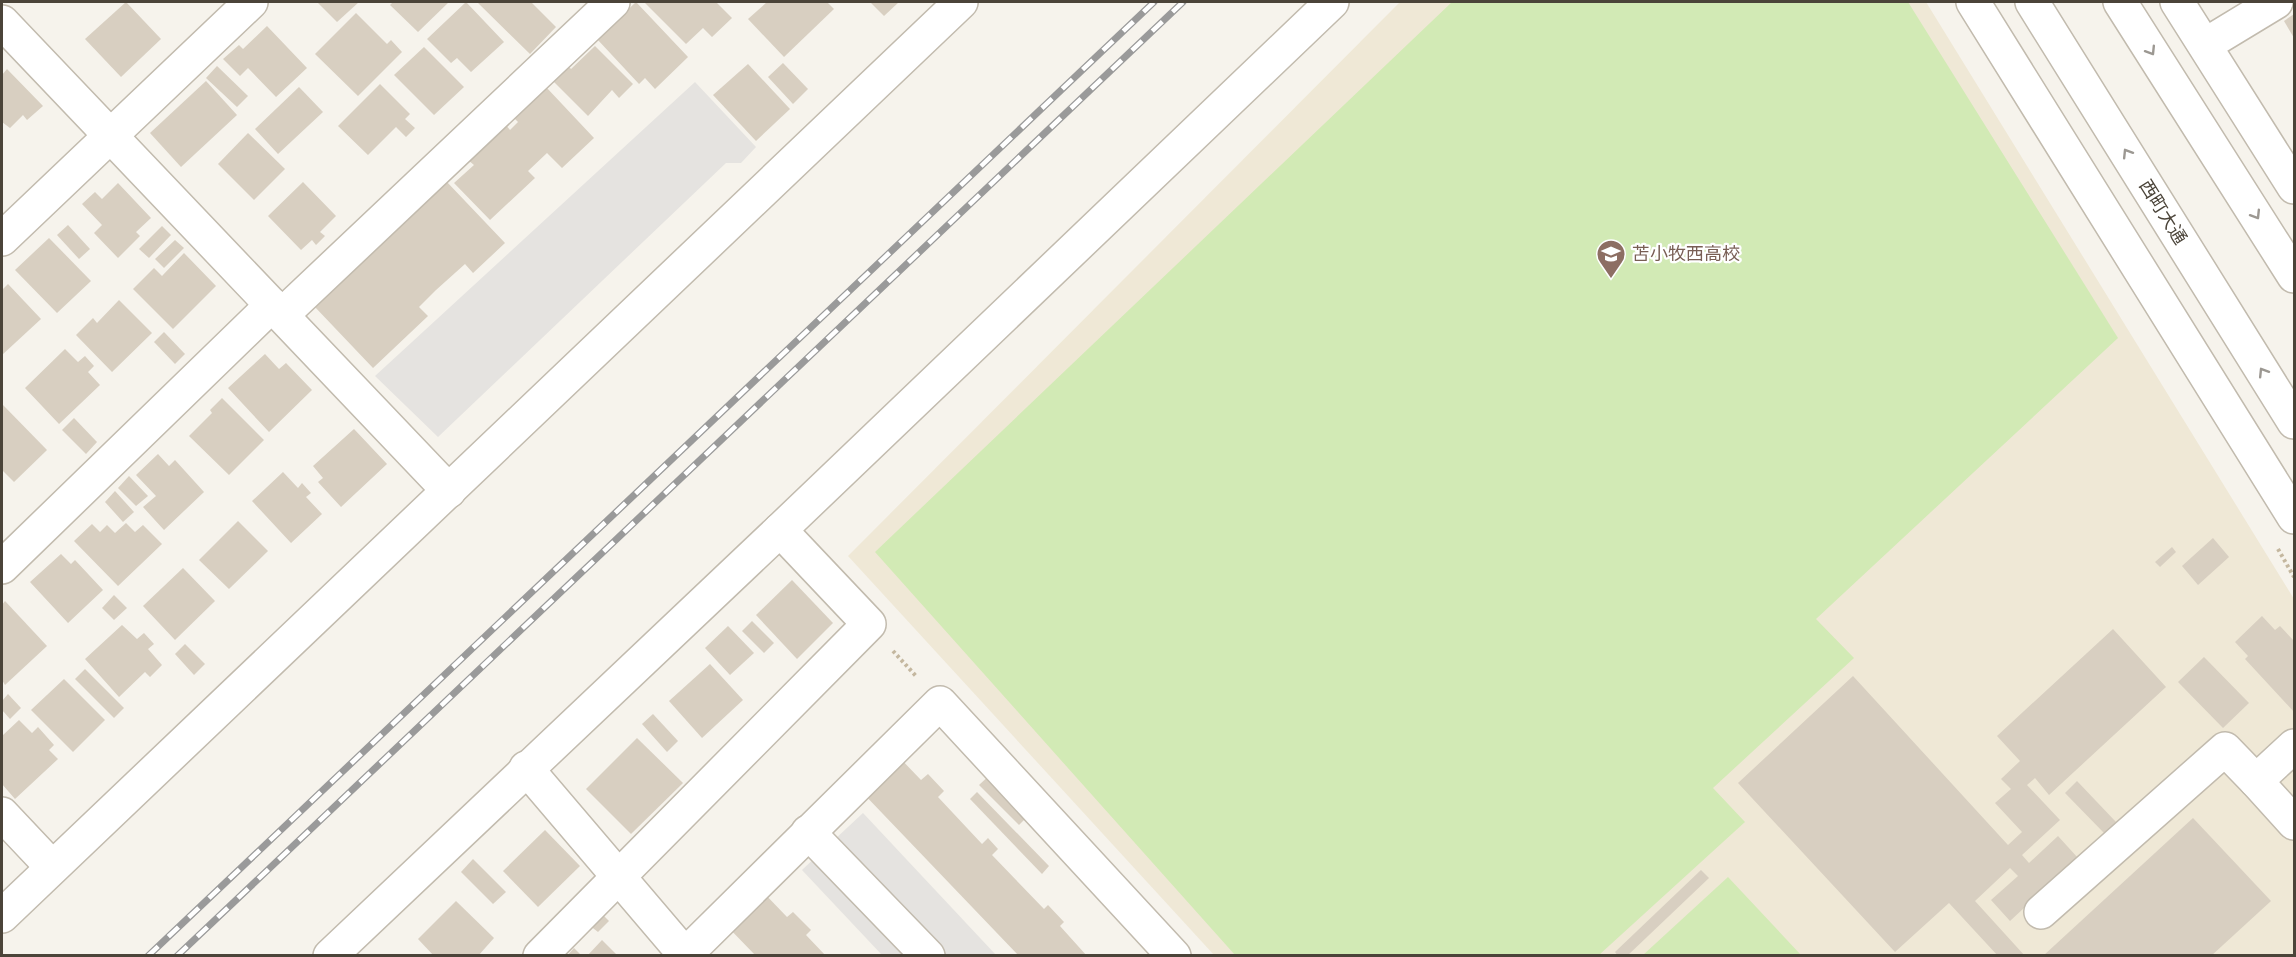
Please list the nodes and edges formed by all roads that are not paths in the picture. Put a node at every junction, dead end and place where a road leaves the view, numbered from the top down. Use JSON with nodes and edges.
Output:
{"nodes":[{"id":1,"x":251,"y":2,"type":"edge"},
{"id":2,"x":613,"y":2,"type":"edge"},
{"id":3,"x":962,"y":2,"type":"edge"},
{"id":4,"x":1332,"y":2,"type":"edge"},
{"id":5,"x":1973,"y":2,"type":"edge"},
{"id":6,"x":2032,"y":2,"type":"edge"},
{"id":7,"x":2120,"y":2,"type":"edge"},
{"id":8,"x":2177,"y":2,"type":"edge"},
{"id":9,"x":2276,"y":2,"type":"edge"},
{"id":10,"x":2,"y":22,"type":"edge"},
{"id":11,"x":2205,"y":45,"type":"junction"},
{"id":12,"x":111,"y":135,"type":"junction"},
{"id":13,"x":2295,"y":187,"type":"edge"},
{"id":14,"x":2,"y":239,"type":"edge"},
{"id":15,"x":2295,"y":276,"type":"edge"},
{"id":16,"x":277,"y":310,"type":"junction"},
{"id":17,"x":2295,"y":422,"type":"edge"},
{"id":18,"x":449,"y":491,"type":"junction"},
{"id":19,"x":2295,"y":517,"type":"edge"},
{"id":20,"x":780,"y":530,"type":"junction"},
{"id":21,"x":2,"y":567,"type":"edge"},
{"id":22,"x":2295,"y":746,"type":"edge"},
{"id":23,"x":526,"y":768,"type":"junction"},
{"id":24,"x":2256,"y":781,"type":"junction"},
{"id":25,"x":2,"y":814,"type":"edge"},
{"id":26,"x":2295,"y":823,"type":"edge"},
{"id":27,"x":808,"y":832,"type":"junction"},
{"id":28,"x":52,"y":867,"type":"junction"},
{"id":29,"x":618,"y":876,"type":"junction"},
{"id":30,"x":2041,"y":912,"type":"dead end"},
{"id":31,"x":2,"y":916,"type":"edge"},
{"id":32,"x":685,"y":955,"type":"edge"},
{"id":33,"x":330,"y":956,"type":"edge"},
{"id":34,"x":540,"y":956,"type":"edge"},
{"id":35,"x":928,"y":956,"type":"edge"},
{"id":36,"x":1174,"y":956,"type":"edge"}],
"edges":[{"from":1,"to":12,"type":"street"},
{"from":2,"to":16,"type":"street"},
{"from":3,"to":18,"type":"street"},
{"from":4,"to":20,"type":"street"},
{"from":5,"to":19,"type":"street"},
{"from":17,"to":6,"type":"street","name":"西町大通","one_way":true},
{"from":7,"to":15,"type":"street","one_way":true},
{"from":8,"to":11,"type":"street"},
{"from":9,"to":11,"type":"street"},
{"from":10,"to":12,"type":"street"},
{"from":11,"to":13,"type":"street"},
{"from":12,"to":14,"type":"street"},
{"from":12,"to":16,"type":"street"},
{"from":16,"to":18,"type":"street"},
{"from":16,"to":21,"type":"street"},
{"from":18,"to":28,"type":"street"},
{"from":20,"to":23,"type":"street"},
{"from":20,"to":29,"type":"street"},
{"from":22,"to":24,"type":"street"},
{"from":23,"to":29,"type":"street"},
{"from":23,"to":33,"type":"street"},
{"from":24,"to":26,"type":"street"},
{"from":24,"to":30,"type":"street"},
{"from":25,"to":28,"type":"street"},
{"from":27,"to":32,"type":"street"},
{"from":27,"to":35,"type":"street"},
{"from":27,"to":36,"type":"street"},
{"from":28,"to":31,"type":"street"},
{"from":29,"to":32,"type":"street"},
{"from":29,"to":34,"type":"street"}]}
